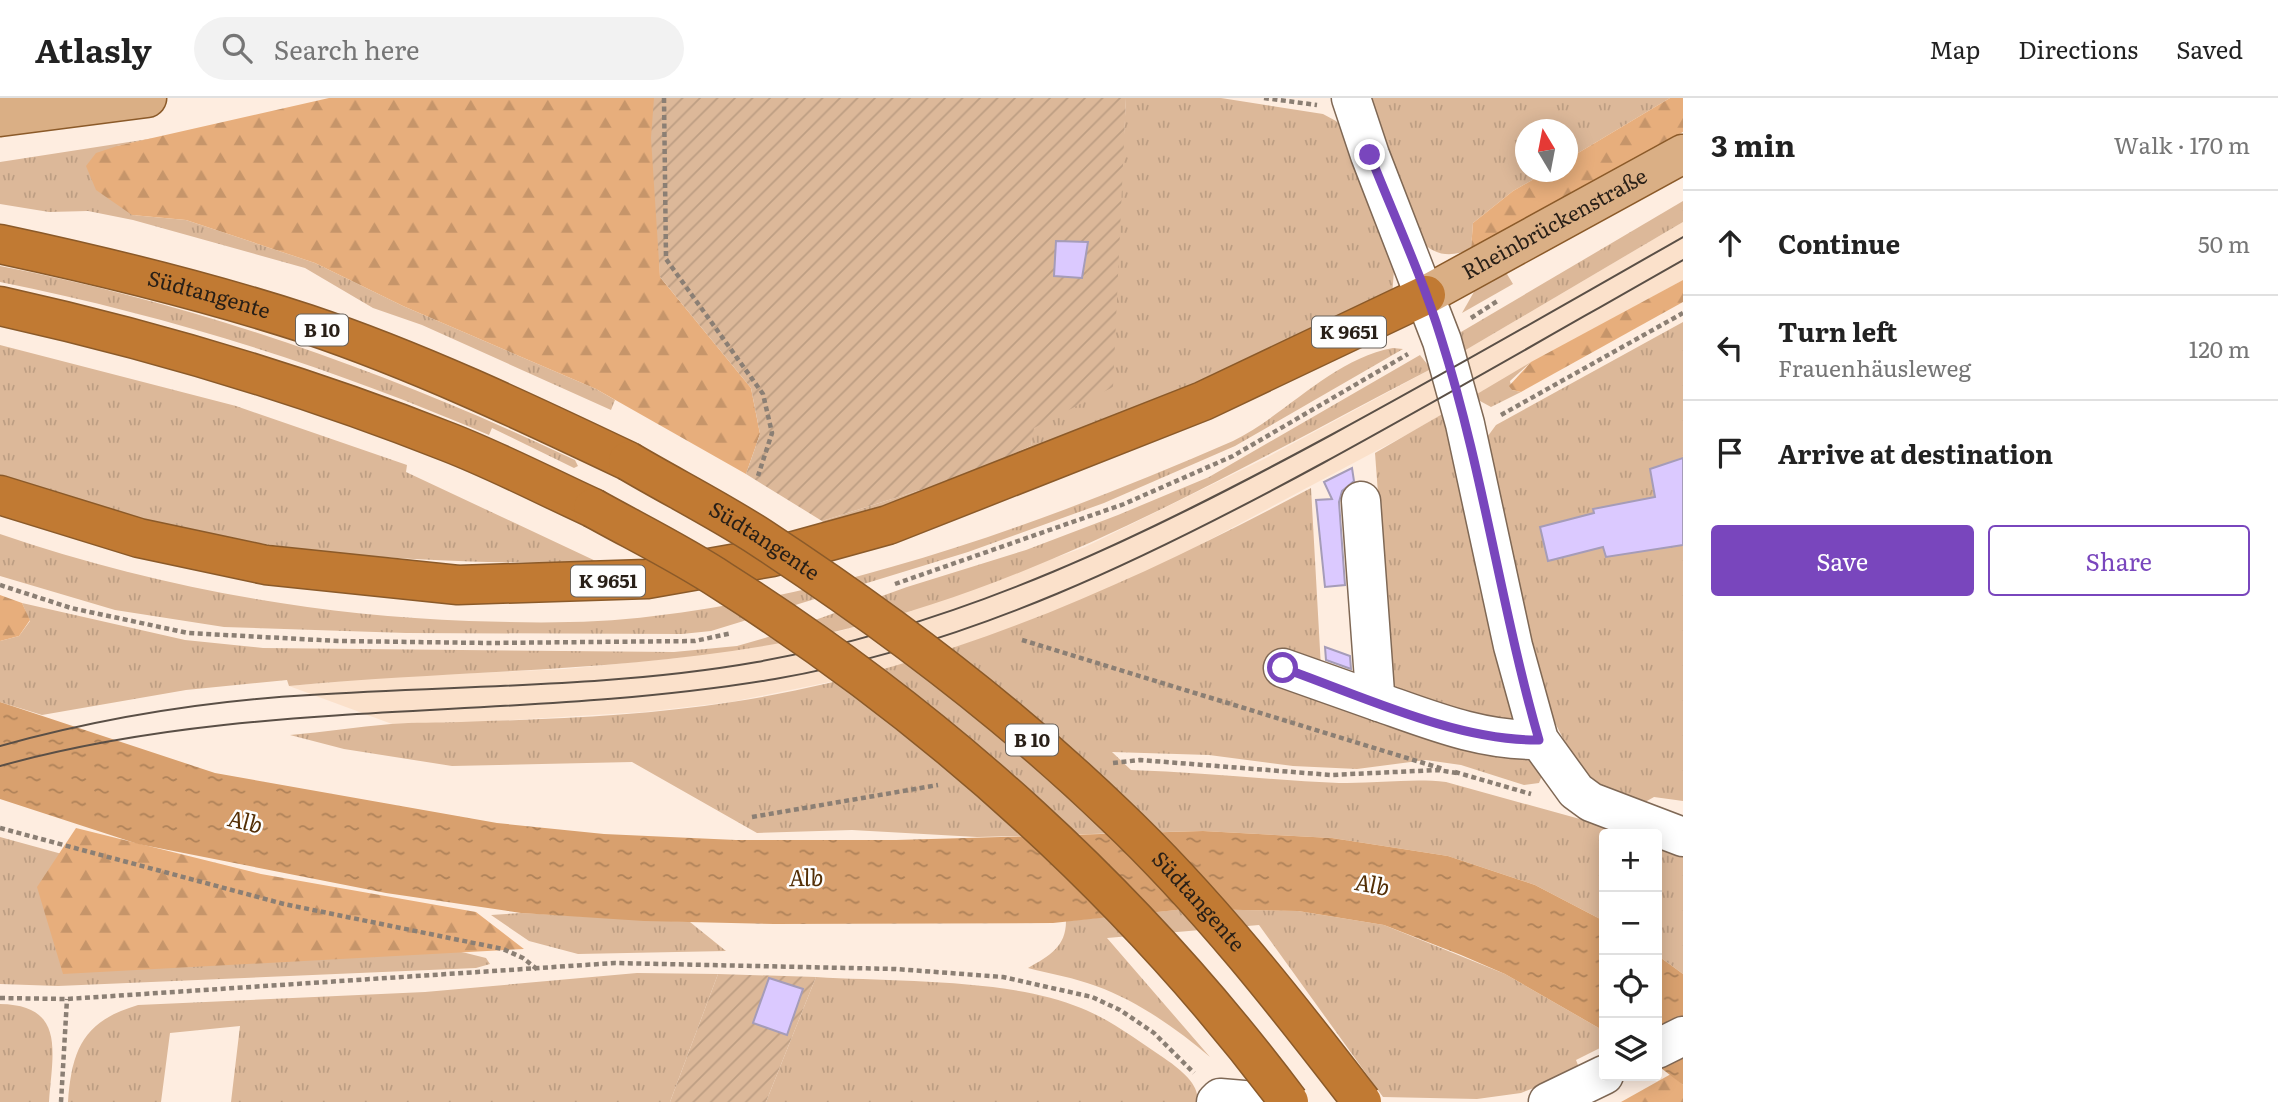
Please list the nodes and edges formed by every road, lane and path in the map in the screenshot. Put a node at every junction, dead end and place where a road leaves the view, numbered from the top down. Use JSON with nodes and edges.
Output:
{"nodes":[{"id":1,"x":148,"y":98,"type":"edge"},
{"id":2,"x":664,"y":98,"type":"edge"},
{"id":3,"x":1264,"y":98,"type":"edge"},
{"id":4,"x":1352,"y":104,"type":"edge"},
{"id":5,"x":0,"y":117,"type":"edge"},
{"id":6,"x":1683,"y":154,"type":"edge"},
{"id":7,"x":0,"y":244,"type":"edge"},
{"id":8,"x":1426,"y":295,"type":"junction"},
{"id":9,"x":0,"y":306,"type":"edge"},
{"id":10,"x":1683,"y":313,"type":"edge"},
{"id":11,"x":1467,"y":434,"type":"junction"},
{"id":12,"x":758,"y":476,"type":"dead end"},
{"id":13,"x":0,"y":495,"type":"edge"},
{"id":14,"x":1361,"y":501,"type":"dead end"},
{"id":15,"x":1022,"y":640,"type":"dead end"},
{"id":16,"x":1283,"y":668,"type":"dead end"},
{"id":17,"x":1379,"y":702,"type":"junction"},
{"id":18,"x":1539,"y":740,"type":"junction"},
{"id":19,"x":1112,"y":764,"type":"dead end"},
{"id":20,"x":946,"y":783,"type":"dead end"},
{"id":21,"x":752,"y":817,"type":"dead end"},
{"id":22,"x":0,"y":828,"type":"edge"},
{"id":23,"x":1683,"y":837,"type":"edge"},
{"id":24,"x":538,"y":970,"type":"junction"},
{"id":25,"x":0,"y":998,"type":"edge"},
{"id":26,"x":67,"y":999,"type":"junction"},
{"id":27,"x":1683,"y":1036,"type":"edge"},
{"id":28,"x":1662,"y":1046,"type":"edge"},
{"id":29,"x":1599,"y":1077,"type":"edge"},
{"id":30,"x":1218,"y":1100,"type":"edge"},
{"id":31,"x":61,"y":1102,"type":"edge"},
{"id":32,"x":1266,"y":1102,"type":"edge"},
{"id":33,"x":1289,"y":1102,"type":"edge"},
{"id":34,"x":1362,"y":1102,"type":"edge"},
{"id":35,"x":1548,"y":1102,"type":"edge"}],
"edges":[{"from":1,"to":5,"type":"main road"},
{"from":2,"to":12,"type":"path"},
{"from":3,"to":4,"type":"path"},
{"from":4,"to":8,"type":"street"},
{"from":6,"to":8,"type":"main road","name":"Rheinbrückenstraße","number":"K 9651"},
{"from":7,"to":34,"type":"highway","name":"Südtangente","number":"B 10","bridge":true},
{"from":8,"to":11,"type":"street"},
{"from":8,"to":13,"type":"highway","number":"K 9651"},
{"from":9,"to":33,"type":"highway","number":"B 10","bridge":true},
{"from":10,"to":11,"type":"path"},
{"from":11,"to":18,"type":"street"},
{"from":14,"to":17,"type":"street"},
{"from":15,"to":19,"type":"path"},
{"from":16,"to":17,"type":"street"},
{"from":17,"to":18,"type":"street"},
{"from":18,"to":23,"type":"street"},
{"from":20,"to":21,"type":"path"},
{"from":22,"to":24,"type":"path"},
{"from":24,"to":26,"type":"path"},
{"from":24,"to":30,"type":"path"},
{"from":25,"to":26,"type":"path"},
{"from":26,"to":31,"type":"path"},
{"from":27,"to":28,"type":"street"},
{"from":29,"to":35,"type":"street"},
{"from":30,"to":32,"type":"street"}]}
